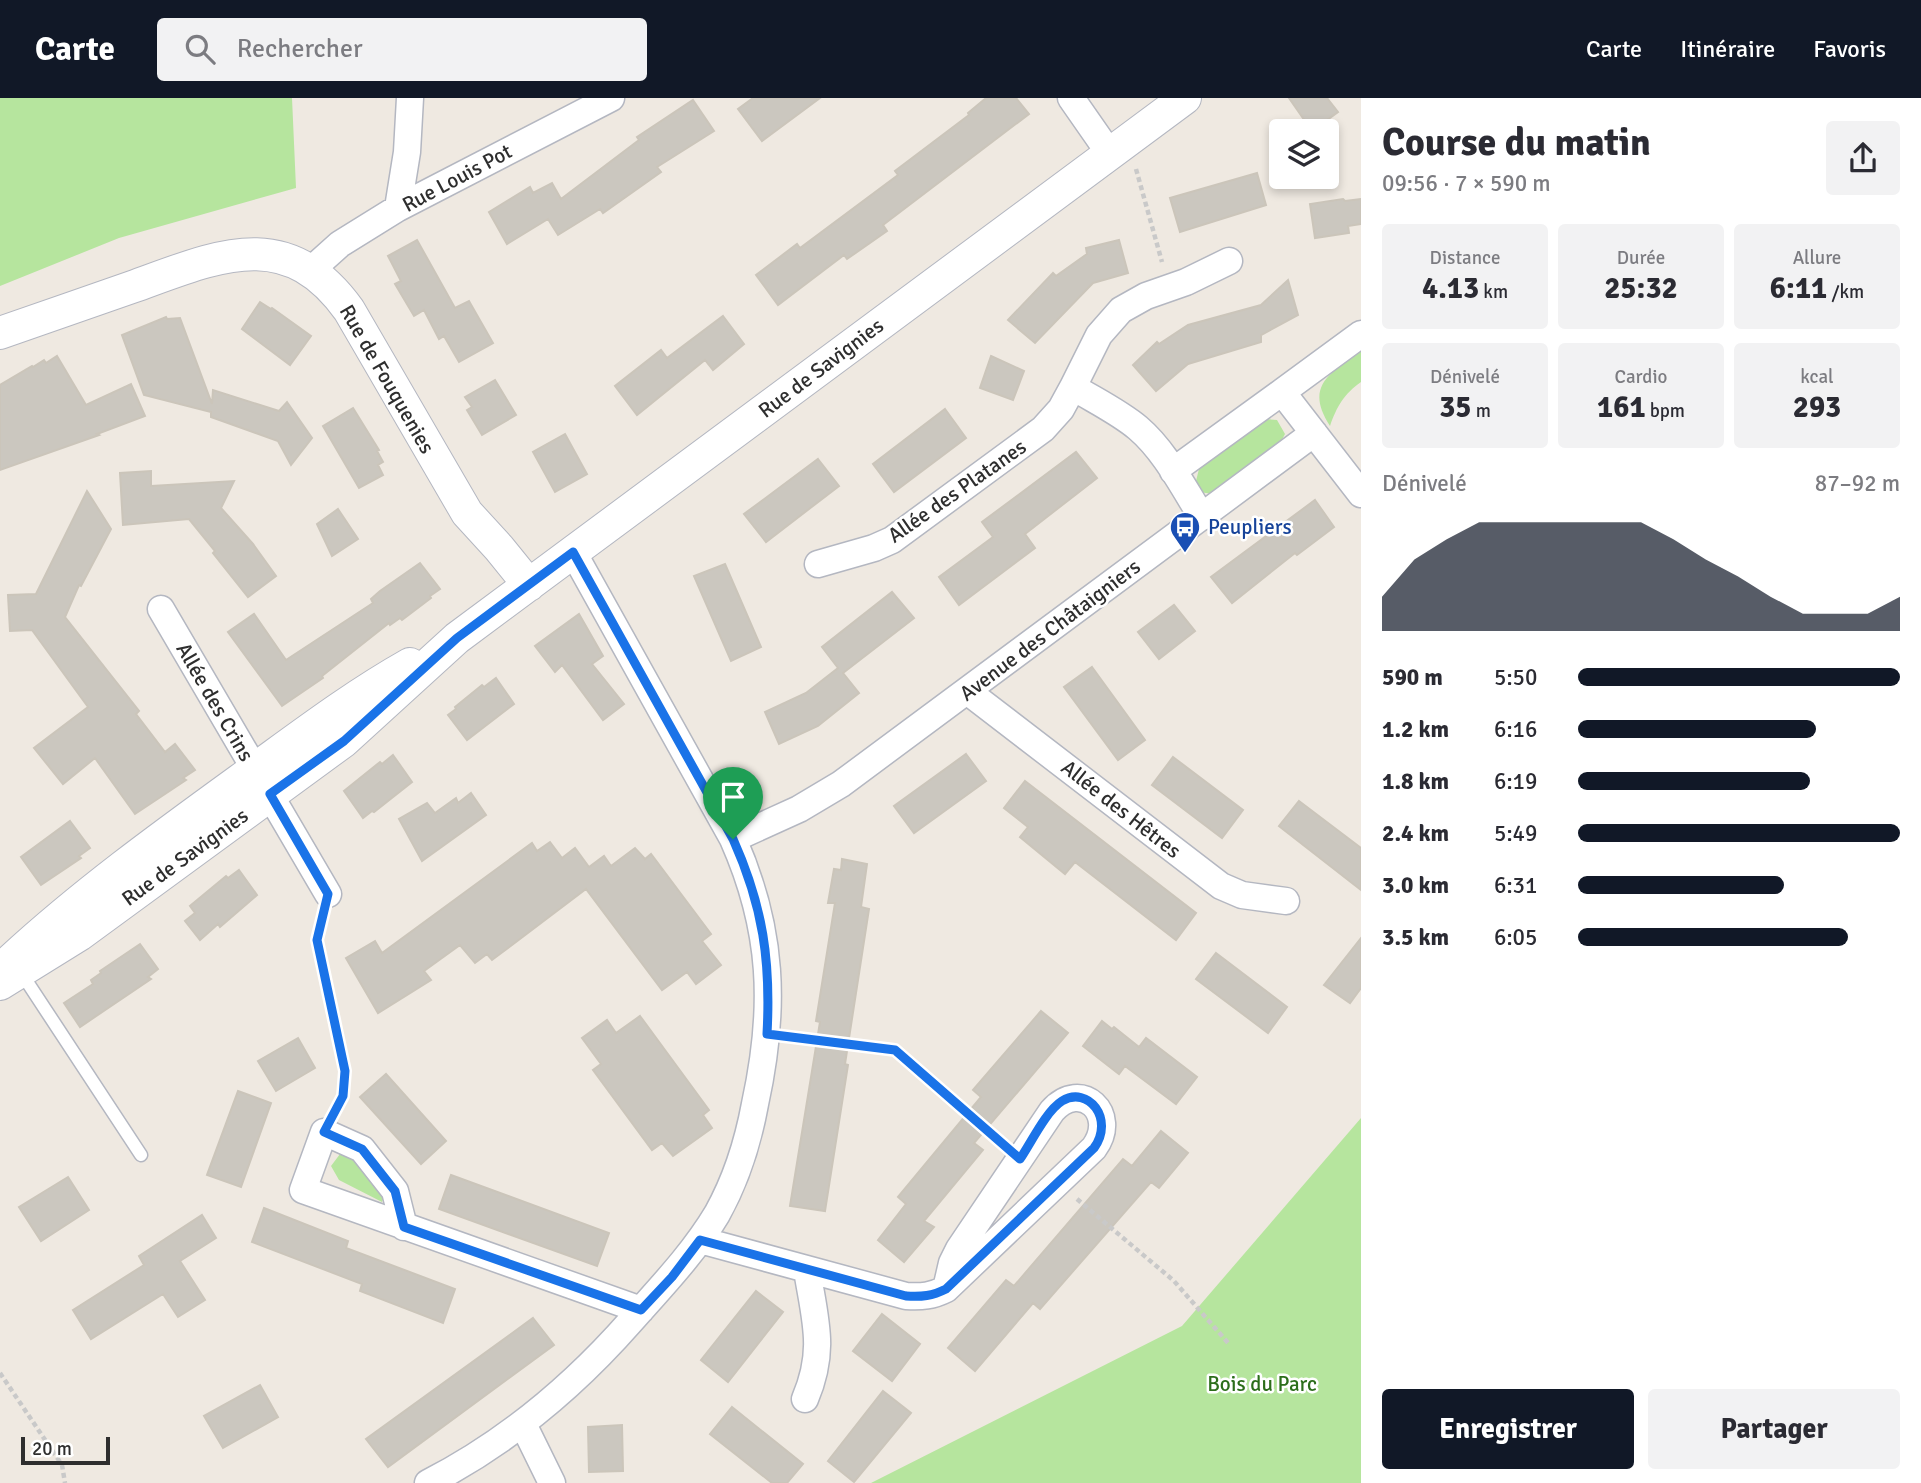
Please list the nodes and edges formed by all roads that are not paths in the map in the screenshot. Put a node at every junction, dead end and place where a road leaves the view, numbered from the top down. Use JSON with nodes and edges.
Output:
{"nodes":[{"id":1,"x":410,"y":98,"type":"edge"},
{"id":2,"x":611,"y":98,"type":"edge"},
{"id":3,"x":1071,"y":98,"type":"edge"},
{"id":4,"x":1185,"y":98,"type":"edge"},
{"id":5,"x":1118,"y":148,"type":"junction"},
{"id":6,"x":398,"y":208,"type":"junction"},
{"id":7,"x":1229,"y":261,"type":"dead end"},
{"id":8,"x":312,"y":270,"type":"junction"},
{"id":9,"x":0,"y":333,"type":"edge"},
{"id":10,"x":1361,"y":334,"type":"edge"},
{"id":11,"x":1073,"y":387,"type":"junction"},
{"id":12,"x":1282,"y":392,"type":"junction"},
{"id":13,"x":1314,"y":433,"type":"junction"},
{"id":14,"x":1173,"y":471,"type":"junction"},
{"id":15,"x":1361,"y":494,"type":"edge"},
{"id":16,"x":1202,"y":517,"type":"junction"},
{"id":17,"x":573,"y":552,"type":"junction"},
{"id":18,"x":818,"y":564,"type":"dead end"},
{"id":19,"x":529,"y":585,"type":"junction"},
{"id":20,"x":161,"y":609,"type":"dead end"},
{"id":21,"x":967,"y":691,"type":"junction"},
{"id":22,"x":262,"y":782,"type":"junction"},
{"id":23,"x":733,"y":839,"type":"junction"},
{"id":24,"x":328,"y":894,"type":"road end"},
{"id":25,"x":1286,"y":901,"type":"dead end"},
{"id":26,"x":8,"y":971,"type":"edge"},
{"id":27,"x":141,"y":1155,"type":"dead end"},
{"id":28,"x":404,"y":1227,"type":"junction"},
{"id":29,"x":700,"y":1240,"type":"junction"},
{"id":30,"x":807,"y":1270,"type":"junction"},
{"id":31,"x":946,"y":1289,"type":"junction"},
{"id":32,"x":641,"y":1310,"type":"junction"},
{"id":33,"x":805,"y":1399,"type":"dead end"},
{"id":34,"x":523,"y":1423,"type":"junction"},
{"id":35,"x":428,"y":1483,"type":"edge"},
{"id":36,"x":552,"y":1483,"type":"edge"}],
"edges":[{"from":1,"to":6,"type":"street"},
{"from":2,"to":6,"type":"street","name":"Rue Louis Pot"},
{"from":3,"to":5,"type":"street"},
{"from":4,"to":5,"type":"street","name":"Rue de Savignies"},
{"from":5,"to":17,"type":"street","name":"Rue de Savignies"},
{"from":6,"to":8,"type":"street","name":"Rue Louis Pot"},
{"from":7,"to":11,"type":"street","name":"Allée des Platanes"},
{"from":8,"to":9,"type":"street","name":"Rue de Fouquenies"},
{"from":8,"to":19,"type":"street","name":"Rue de Fouquenies"},
{"from":10,"to":12,"type":"street"},
{"from":11,"to":14,"type":"street"},
{"from":11,"to":18,"type":"street","name":"Allée des Platanes"},
{"from":12,"to":13,"type":"street"},
{"from":12,"to":14,"type":"street"},
{"from":13,"to":15,"type":"street"},
{"from":13,"to":16,"type":"street","name":"Avenue des Châtaigniers"},
{"from":14,"to":16,"type":"street"},
{"from":16,"to":21,"type":"street","name":"Avenue des Châtaigniers"},
{"from":17,"to":19,"type":"street","name":"Rue de Savignies"},
{"from":17,"to":23,"type":"street"},
{"from":19,"to":22,"type":"street","name":"Rue de Savignies"},
{"from":20,"to":22,"type":"street","name":"Allée des Crins"},
{"from":21,"to":23,"type":"street","name":"Avenue des Châtaigniers"},
{"from":21,"to":25,"type":"street","name":"Allée des Hêtres"},
{"from":22,"to":24,"type":"street","name":"Allée des Crins"},
{"from":22,"to":26,"type":"street","name":"Rue de Savignies"},
{"from":23,"to":29,"type":"street"},
{"from":26,"to":27,"type":"lane"},
{"from":28,"to":28,"type":"street"},
{"from":28,"to":32,"type":"street"},
{"from":29,"to":30,"type":"street"},
{"from":29,"to":32,"type":"street"},
{"from":30,"to":31,"type":"street"},
{"from":30,"to":33,"type":"street"},
{"from":31,"to":31,"type":"street"},
{"from":32,"to":34,"type":"street"},
{"from":34,"to":35,"type":"street"},
{"from":34,"to":36,"type":"street"}]}
